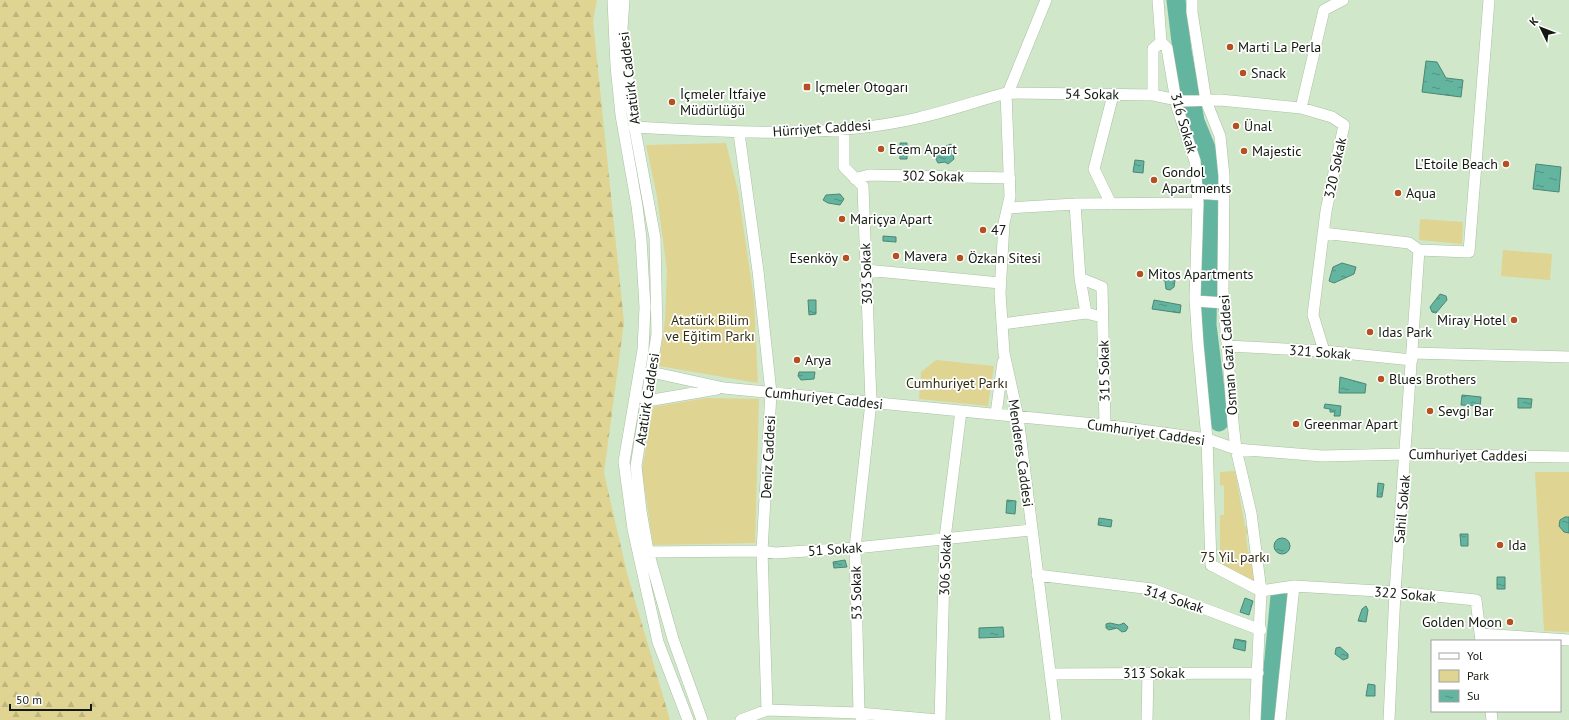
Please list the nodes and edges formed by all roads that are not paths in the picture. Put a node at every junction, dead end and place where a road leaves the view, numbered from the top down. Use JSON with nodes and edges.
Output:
{"nodes":[{"id":1,"x":613,"y":0,"type":"edge"},
{"id":2,"x":624,"y":0,"type":"edge"},
{"id":3,"x":1046,"y":0,"type":"edge"},
{"id":4,"x":1158,"y":0,"type":"edge"},
{"id":5,"x":1192,"y":0,"type":"edge"},
{"id":6,"x":1343,"y":0,"type":"edge"},
{"id":7,"x":1489,"y":0,"type":"edge"},
{"id":8,"x":1161,"y":42,"type":"junction"},
{"id":9,"x":1007,"y":93,"type":"junction"},
{"id":10,"x":1113,"y":95,"type":"junction"},
{"id":11,"x":1153,"y":95,"type":"junction"},
{"id":12,"x":1178,"y":101,"type":"junction"},
{"id":13,"x":1202,"y":101,"type":"junction"},
{"id":14,"x":1302,"y":108,"type":"junction"},
{"id":15,"x":634,"y":127,"type":"junction"},
{"id":16,"x":844,"y":129,"type":"junction"},
{"id":17,"x":739,"y":133,"type":"junction"},
{"id":18,"x":1010,"y":178,"type":"junction"},
{"id":19,"x":855,"y":179,"type":"junction"},
{"id":20,"x":1220,"y":195,"type":"junction"},
{"id":21,"x":1199,"y":197,"type":"junction"},
{"id":22,"x":1075,"y":204,"type":"junction"},
{"id":23,"x":1111,"y":204,"type":"junction"},
{"id":24,"x":1008,"y":208,"type":"junction"},
{"id":25,"x":1323,"y":233,"type":"junction"},
{"id":26,"x":1419,"y":250,"type":"junction"},
{"id":27,"x":866,"y":270,"type":"junction"},
{"id":28,"x":1080,"y":278,"type":"junction"},
{"id":29,"x":1000,"y":283,"type":"junction"},
{"id":30,"x":1199,"y":301,"type":"junction"},
{"id":31,"x":1220,"y":302,"type":"junction"},
{"id":32,"x":1086,"y":313,"type":"junction"},
{"id":33,"x":1102,"y":317,"type":"junction"},
{"id":34,"x":1002,"y":324,"type":"junction"},
{"id":35,"x":1227,"y":346,"type":"junction"},
{"id":36,"x":1324,"y":351,"type":"junction"},
{"id":37,"x":1004,"y":353,"type":"junction"},
{"id":38,"x":1412,"y":356,"type":"junction"},
{"id":39,"x":1569,"y":357,"type":"edge"},
{"id":40,"x":651,"y":372,"type":"junction"},
{"id":41,"x":639,"y":374,"type":"junction"},
{"id":42,"x":724,"y":388,"type":"junction"},
{"id":43,"x":636,"y":392,"type":"junction"},
{"id":44,"x":771,"y":393,"type":"junction"},
{"id":45,"x":647,"y":402,"type":"junction"},
{"id":46,"x":871,"y":402,"type":"junction"},
{"id":47,"x":961,"y":411,"type":"junction"},
{"id":48,"x":996,"y":414,"type":"junction"},
{"id":49,"x":1018,"y":417,"type":"junction"},
{"id":50,"x":1105,"y":425,"type":"junction"},
{"id":51,"x":1207,"y":439,"type":"junction"},
{"id":52,"x":1236,"y":448,"type":"junction"},
{"id":53,"x":1406,"y":454,"type":"junction"},
{"id":54,"x":1569,"y":457,"type":"edge"},
{"id":55,"x":1032,"y":530,"type":"junction"},
{"id":56,"x":945,"y":538,"type":"junction"},
{"id":57,"x":855,"y":548,"type":"junction"},
{"id":58,"x":762,"y":551,"type":"junction"},
{"id":59,"x":643,"y":552,"type":"junction"},
{"id":60,"x":1037,"y":575,"type":"junction"},
{"id":61,"x":1294,"y":586,"type":"junction"},
{"id":62,"x":1261,"y":592,"type":"junction"},
{"id":63,"x":1395,"y":592,"type":"junction"},
{"id":64,"x":1261,"y":630,"type":"junction"},
{"id":65,"x":1480,"y":637,"type":"edge"},
{"id":66,"x":1569,"y":640,"type":"edge"},
{"id":67,"x":1148,"y":673,"type":"junction"},
{"id":68,"x":1258,"y":673,"type":"junction"},
{"id":69,"x":1050,"y":674,"type":"junction"},
{"id":70,"x":775,"y":713,"type":"edge"},
{"id":71,"x":860,"y":716,"type":"edge"},
{"id":72,"x":688,"y":720,"type":"edge"},
{"id":73,"x":702,"y":720,"type":"edge"},
{"id":74,"x":741,"y":720,"type":"edge"},
{"id":75,"x":939,"y":720,"type":"edge"},
{"id":76,"x":1056,"y":720,"type":"edge"},
{"id":77,"x":1147,"y":720,"type":"edge"},
{"id":78,"x":1255,"y":720,"type":"edge"},
{"id":79,"x":1280,"y":720,"type":"edge"},
{"id":80,"x":1389,"y":720,"type":"edge"}],
"edges":[{"from":1,"to":41,"type":"street","name":"Atatürk Caddesi"},
{"from":2,"to":15,"type":"street","name":"Atatürk Caddesi"},
{"from":3,"to":9,"type":"street"},
{"from":4,"to":8,"type":"street","name":"316 Sokak"},
{"from":5,"to":13,"type":"street","name":"Osman Gazi Caddesi"},
{"from":6,"to":14,"type":"street"},
{"from":7,"to":26,"type":"street"},
{"from":8,"to":11,"type":"street"},
{"from":8,"to":12,"type":"street","name":"316 Sokak"},
{"from":9,"to":10,"type":"street","name":"54 Sokak"},
{"from":9,"to":16,"type":"street","name":"Hürriyet Caddesi"},
{"from":9,"to":18,"type":"street","name":"Menderes Caddesi"},
{"from":10,"to":11,"type":"street","name":"54 Sokak"},
{"from":10,"to":23,"type":"street"},
{"from":11,"to":12,"type":"street","name":"54 Sokak"},
{"from":12,"to":13,"type":"street","name":"54 Sokak"},
{"from":12,"to":21,"type":"street","name":"316 Sokak"},
{"from":13,"to":14,"type":"street","name":"320 Sokak"},
{"from":13,"to":20,"type":"street","name":"Osman Gazi Caddesi"},
{"from":14,"to":25,"type":"street","name":"320 Sokak"},
{"from":15,"to":17,"type":"street","name":"Hürriyet Caddesi"},
{"from":15,"to":40,"type":"street","name":"Atatürk Caddesi"},
{"from":16,"to":17,"type":"street","name":"Hürriyet Caddesi"},
{"from":16,"to":19,"type":"street","name":"303 Sokak"},
{"from":17,"to":44,"type":"street","name":"Deniz Caddesi"},
{"from":18,"to":19,"type":"street","name":"302 Sokak"},
{"from":18,"to":24,"type":"street","name":"Menderes Caddesi"},
{"from":19,"to":27,"type":"street","name":"303 Sokak"},
{"from":20,"to":21,"type":"street"},
{"from":20,"to":31,"type":"street","name":"Osman Gazi Caddesi"},
{"from":21,"to":23,"type":"street"},
{"from":21,"to":30,"type":"street","name":"316 Sokak"},
{"from":22,"to":23,"type":"street"},
{"from":22,"to":24,"type":"street"},
{"from":22,"to":28,"type":"street"},
{"from":24,"to":29,"type":"street","name":"Menderes Caddesi"},
{"from":25,"to":26,"type":"street"},
{"from":25,"to":36,"type":"street","name":"320 Sokak"},
{"from":26,"to":38,"type":"street","name":"Sahil Sokak"},
{"from":27,"to":29,"type":"street"},
{"from":27,"to":46,"type":"street","name":"303 Sokak"},
{"from":28,"to":32,"type":"street"},
{"from":28,"to":33,"type":"street","name":"315 Sokak"},
{"from":29,"to":34,"type":"street","name":"Menderes Caddesi"},
{"from":30,"to":31,"type":"street"},
{"from":30,"to":51,"type":"street","name":"316 Sokak"},
{"from":31,"to":35,"type":"street","name":"Osman Gazi Caddesi"},
{"from":32,"to":33,"type":"street"},
{"from":32,"to":34,"type":"street"},
{"from":33,"to":50,"type":"street","name":"315 Sokak"},
{"from":34,"to":37,"type":"street","name":"Menderes Caddesi"},
{"from":35,"to":36,"type":"street","name":"321 Sokak"},
{"from":35,"to":52,"type":"street","name":"Osman Gazi Caddesi"},
{"from":36,"to":38,"type":"street","name":"321 Sokak"},
{"from":37,"to":48,"type":"street"},
{"from":37,"to":49,"type":"street","name":"Menderes Caddesi"},
{"from":38,"to":39,"type":"street","name":"321 Sokak"},
{"from":38,"to":53,"type":"street","name":"Sahil Sokak"},
{"from":40,"to":41,"type":"street","name":"Cumhuriyet Caddesi"},
{"from":40,"to":42,"type":"street","name":"Cumhuriyet Caddesi"},
{"from":40,"to":45,"type":"street","name":"Atatürk Caddesi"},
{"from":41,"to":43,"type":"street","name":"Atatürk Caddesi"},
{"from":42,"to":44,"type":"street","name":"Cumhuriyet Caddesi"},
{"from":42,"to":45,"type":"street","name":"Cumhuriyet Caddesi"},
{"from":43,"to":45,"type":"street"},
{"from":43,"to":59,"type":"street","name":"Atatürk Caddesi"},
{"from":44,"to":46,"type":"street","name":"Cumhuriyet Caddesi"},
{"from":44,"to":58,"type":"street","name":"Deniz Caddesi"},
{"from":45,"to":59,"type":"street","name":"Atatürk Caddesi"},
{"from":46,"to":47,"type":"street","name":"Cumhuriyet Caddesi"},
{"from":46,"to":57,"type":"street","name":"53 Sokak"},
{"from":47,"to":48,"type":"street","name":"Cumhuriyet Caddesi"},
{"from":47,"to":56,"type":"street","name":"306 Sokak"},
{"from":48,"to":49,"type":"street","name":"Cumhuriyet Caddesi"},
{"from":49,"to":50,"type":"street","name":"Cumhuriyet Caddesi"},
{"from":49,"to":55,"type":"street","name":"Menderes Caddesi"},
{"from":50,"to":51,"type":"street","name":"Cumhuriyet Caddesi"},
{"from":51,"to":52,"type":"street","name":"Cumhuriyet Caddesi"},
{"from":51,"to":62,"type":"street"},
{"from":52,"to":53,"type":"street","name":"Cumhuriyet Caddesi"},
{"from":52,"to":62,"type":"street","name":"Osman Gazi Caddesi"},
{"from":53,"to":54,"type":"street","name":"Cumhuriyet Caddesi"},
{"from":53,"to":63,"type":"street","name":"Sahil Sokak"},
{"from":55,"to":56,"type":"street","name":"51 Sokak"},
{"from":55,"to":60,"type":"street","name":"Menderes Caddesi"},
{"from":56,"to":57,"type":"street","name":"51 Sokak"},
{"from":56,"to":75,"type":"street","name":"306 Sokak"},
{"from":57,"to":58,"type":"street","name":"51 Sokak"},
{"from":57,"to":71,"type":"street","name":"53 Sokak"},
{"from":58,"to":59,"type":"street","name":"51 Sokak"},
{"from":58,"to":70,"type":"street","name":"Deniz Caddesi"},
{"from":59,"to":72,"type":"street","name":"Atatürk Caddesi"},
{"from":59,"to":73,"type":"street","name":"Atatürk Caddesi"},
{"from":60,"to":64,"type":"street","name":"314 Sokak"},
{"from":60,"to":69,"type":"street","name":"Menderes Caddesi"},
{"from":61,"to":62,"type":"street"},
{"from":61,"to":63,"type":"street","name":"322 Sokak"},
{"from":61,"to":79,"type":"street"},
{"from":62,"to":64,"type":"street","name":"Osman Gazi Caddesi"},
{"from":63,"to":65,"type":"street","name":"322 Sokak"},
{"from":63,"to":80,"type":"street","name":"Sahil Sokak"},
{"from":64,"to":68,"type":"street","name":"Osman Gazi Caddesi"},
{"from":65,"to":66,"type":"street"},
{"from":67,"to":68,"type":"street","name":"313 Sokak"},
{"from":67,"to":69,"type":"street","name":"313 Sokak"},
{"from":67,"to":77,"type":"street"},
{"from":68,"to":78,"type":"street","name":"Osman Gazi Caddesi"},
{"from":69,"to":76,"type":"street","name":"Menderes Caddesi"},
{"from":70,"to":71,"type":"street"},
{"from":70,"to":74,"type":"street"},
{"from":71,"to":75,"type":"street"}]}
